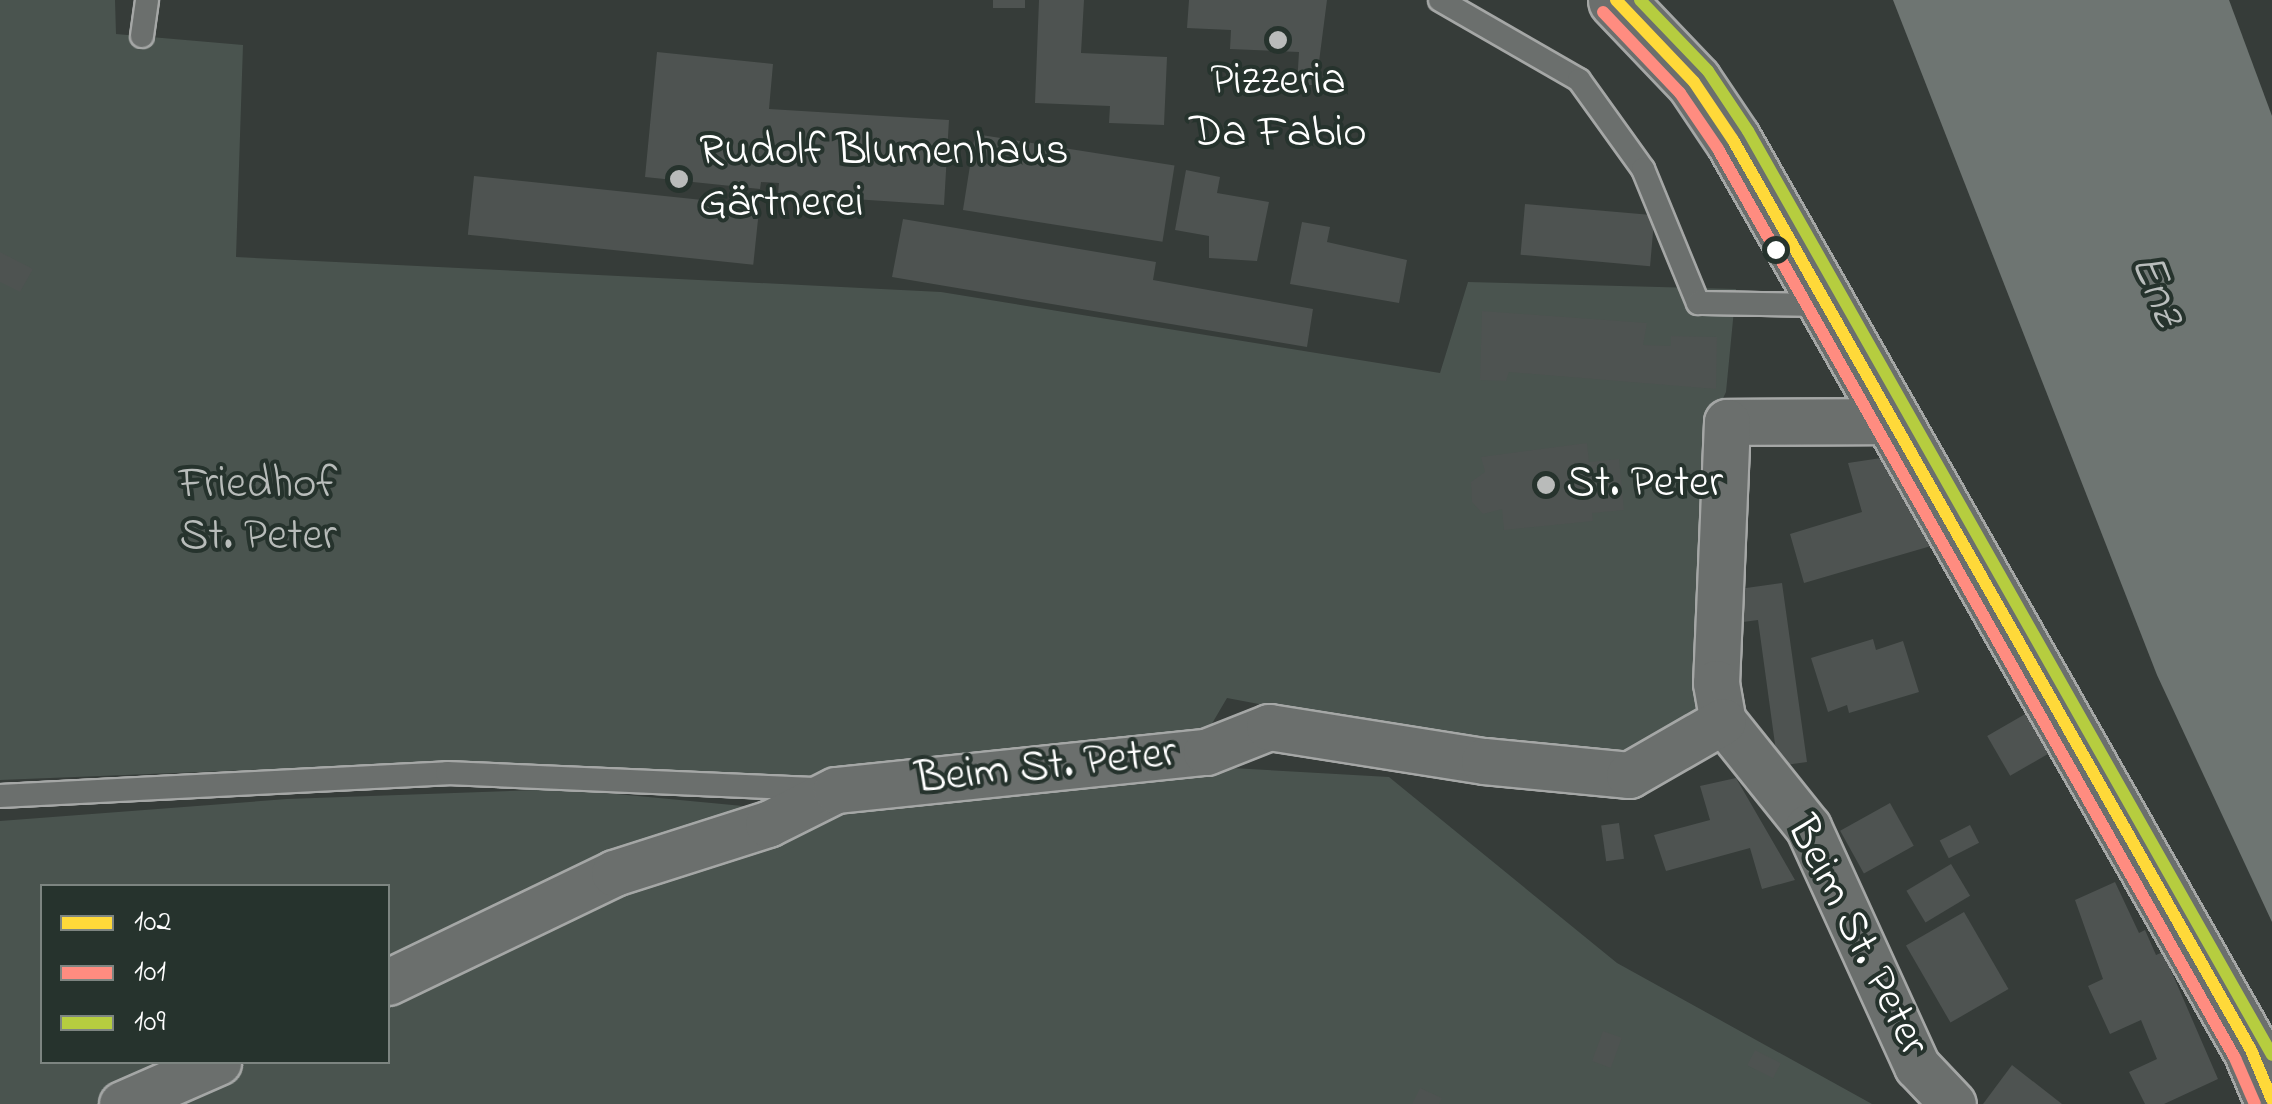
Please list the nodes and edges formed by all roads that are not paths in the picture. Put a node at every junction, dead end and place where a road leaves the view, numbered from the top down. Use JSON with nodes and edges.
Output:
{"nodes":[{"id":1,"x":147,"y":0,"type":"edge"},
{"id":2,"x":1440,"y":0,"type":"edge"},
{"id":3,"x":1616,"y":0,"type":"edge"},
{"id":4,"x":142,"y":36,"type":"dead end"},
{"id":5,"x":1824,"y":305,"type":"junction"},
{"id":6,"x":1892,"y":422,"type":"junction"},
{"id":7,"x":1724,"y":721,"type":"junction"},
{"id":8,"x":836,"y":790,"type":"junction"},
{"id":9,"x":0,"y":796,"type":"edge"},
{"id":10,"x":390,"y":981,"type":"edge"},
{"id":11,"x":213,"y":1064,"type":"edge"},
{"id":12,"x":2272,"y":1100,"type":"edge"},
{"id":13,"x":122,"y":1104,"type":"edge"},
{"id":14,"x":1953,"y":1104,"type":"edge"}],
"edges":[{"from":1,"to":4,"type":"lane"},
{"from":2,"to":5,"type":"lane"},
{"from":3,"to":5,"type":"street"},
{"from":5,"to":6,"type":"street"},
{"from":6,"to":7,"type":"street","name":"Beim St. Peter"},
{"from":6,"to":12,"type":"street"},
{"from":7,"to":8,"type":"street","name":"Beim St. Peter"},
{"from":7,"to":14,"type":"street","name":"Beim St. Peter"},
{"from":8,"to":9,"type":"lane"},
{"from":8,"to":10,"type":"street","name":"Beim St. Peter"},
{"from":11,"to":13,"type":"street"}]}
